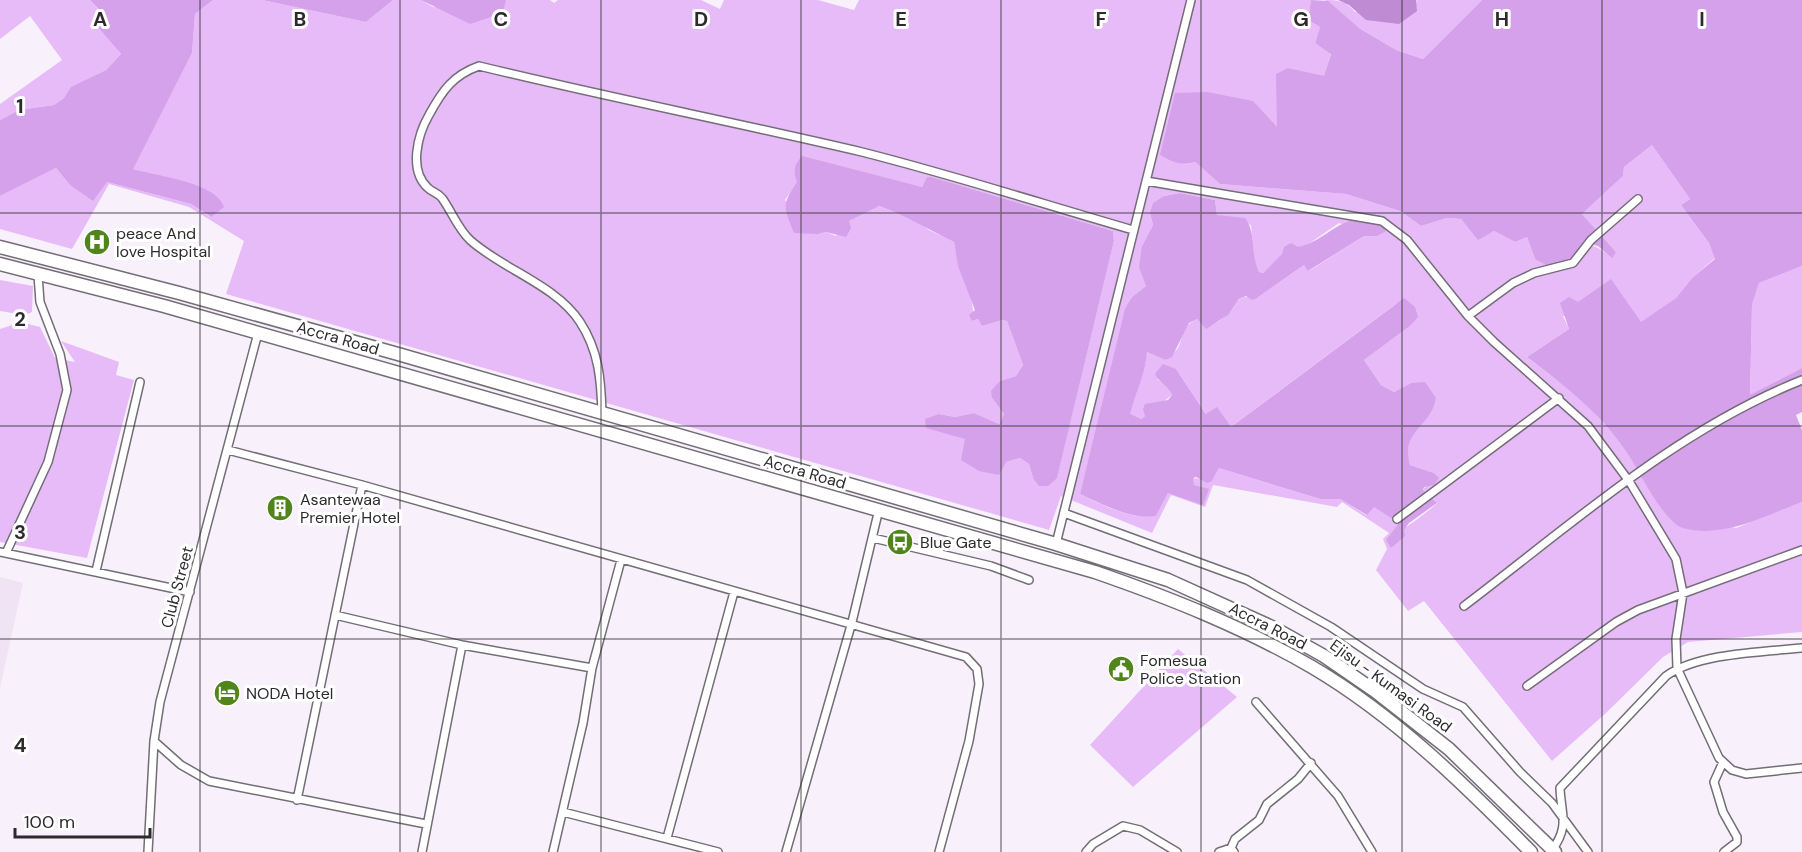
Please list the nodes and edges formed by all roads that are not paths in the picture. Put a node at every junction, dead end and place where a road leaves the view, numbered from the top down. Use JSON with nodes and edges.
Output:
{"nodes":[{"id":1,"x":1191,"y":0,"type":"edge"},
{"id":2,"x":1146,"y":181,"type":"junction"},
{"id":3,"x":1638,"y":199,"type":"dead end"},
{"id":4,"x":1133,"y":230,"type":"junction"},
{"id":5,"x":0,"y":247,"type":"edge"},
{"id":6,"x":0,"y":264,"type":"edge"},
{"id":7,"x":38,"y":275,"type":"junction"},
{"id":8,"x":1468,"y":316,"type":"junction"},
{"id":9,"x":258,"y":333,"type":"junction"},
{"id":10,"x":1802,"y":380,"type":"edge"},
{"id":11,"x":140,"y":382,"type":"dead end"},
{"id":12,"x":1559,"y":398,"type":"junction"},
{"id":13,"x":602,"y":413,"type":"junction"},
{"id":14,"x":228,"y":450,"type":"junction"},
{"id":15,"x":1629,"y":481,"type":"junction"},
{"id":16,"x":362,"y":485,"type":"junction"},
{"id":17,"x":879,"y":509,"type":"junction"},
{"id":18,"x":1064,"y":513,"type":"junction"},
{"id":19,"x":1397,"y":519,"type":"dead end"},
{"id":20,"x":873,"y":538,"type":"junction"},
{"id":21,"x":1056,"y":544,"type":"junction"},
{"id":22,"x":1802,"y":550,"type":"edge"},
{"id":23,"x":3,"y":552,"type":"edge"},
{"id":24,"x":621,"y":560,"type":"junction"},
{"id":25,"x":1113,"y":562,"type":"joint"},
{"id":26,"x":96,"y":571,"type":"junction"},
{"id":27,"x":1029,"y":580,"type":"dead end"},
{"id":28,"x":190,"y":592,"type":"junction"},
{"id":29,"x":734,"y":592,"type":"junction"},
{"id":30,"x":1683,"y":593,"type":"junction"},
{"id":31,"x":1464,"y":606,"type":"dead end"},
{"id":32,"x":335,"y":615,"type":"junction"},
{"id":33,"x":852,"y":622,"type":"junction"},
{"id":34,"x":462,"y":645,"type":"junction"},
{"id":35,"x":1802,"y":648,"type":"edge"},
{"id":36,"x":591,"y":668,"type":"junction"},
{"id":37,"x":1677,"y":668,"type":"junction"},
{"id":38,"x":1527,"y":686,"type":"dead end"},
{"id":39,"x":1256,"y":702,"type":"dead end"},
{"id":40,"x":154,"y":741,"type":"junction"},
{"id":41,"x":1724,"y":762,"type":"junction"},
{"id":42,"x":1311,"y":764,"type":"junction"},
{"id":43,"x":1802,"y":768,"type":"edge"},
{"id":44,"x":297,"y":800,"type":"junction"},
{"id":45,"x":563,"y":812,"type":"junction"},
{"id":46,"x":1564,"y":821,"type":"junction"},
{"id":47,"x":426,"y":824,"type":"junction"},
{"id":48,"x":667,"y":838,"type":"junction"},
{"id":49,"x":1233,"y":850,"type":"edge"},
{"id":50,"x":1552,"y":851,"type":"edge"},
{"id":51,"x":148,"y":852,"type":"edge"},
{"id":52,"x":422,"y":852,"type":"edge"},
{"id":53,"x":553,"y":852,"type":"edge"},
{"id":54,"x":718,"y":852,"type":"edge"},
{"id":55,"x":786,"y":852,"type":"edge"},
{"id":56,"x":939,"y":852,"type":"edge"},
{"id":57,"x":1086,"y":852,"type":"edge"},
{"id":58,"x":1178,"y":852,"type":"edge"},
{"id":59,"x":1219,"y":852,"type":"edge"},
{"id":60,"x":1372,"y":852,"type":"edge"},
{"id":61,"x":1532,"y":852,"type":"edge"},
{"id":62,"x":1588,"y":852,"type":"edge"},
{"id":63,"x":1724,"y":852,"type":"edge"}],
"edges":[{"from":1,"to":2,"type":"street"},
{"from":2,"to":4,"type":"street"},
{"from":2,"to":8,"type":"street"},
{"from":3,"to":8,"type":"street"},
{"from":4,"to":13,"type":"street"},
{"from":4,"to":18,"type":"street"},
{"from":5,"to":13,"type":"highway","name":"Accra Road"},
{"from":6,"to":7,"type":"highway","name":"Accra Road"},
{"from":7,"to":9,"type":"highway","name":"Accra Road"},
{"from":7,"to":23,"type":"street"},
{"from":8,"to":12,"type":"street"},
{"from":9,"to":14,"type":"street","name":"Club Street"},
{"from":9,"to":17,"type":"highway","name":"Accra Road"},
{"from":10,"to":15,"type":"street"},
{"from":11,"to":26,"type":"street"},
{"from":12,"to":15,"type":"street"},
{"from":12,"to":19,"type":"street"},
{"from":13,"to":21,"type":"highway","name":"Accra Road"},
{"from":14,"to":16,"type":"street"},
{"from":14,"to":28,"type":"street","name":"Club Street"},
{"from":15,"to":30,"type":"street"},
{"from":15,"to":31,"type":"street"},
{"from":16,"to":24,"type":"street"},
{"from":16,"to":32,"type":"street"},
{"from":17,"to":20,"type":"street"},
{"from":17,"to":61,"type":"highway","name":"Accra Road"},
{"from":18,"to":21,"type":"street"},
{"from":18,"to":46,"type":"street"},
{"from":20,"to":27,"type":"street"},
{"from":20,"to":33,"type":"street"},
{"from":21,"to":25,"type":"highway","name":"Accra Road"},
{"from":22,"to":30,"type":"street"},
{"from":23,"to":26,"type":"street"},
{"from":24,"to":29,"type":"street"},
{"from":24,"to":36,"type":"street"},
{"from":25,"to":50,"type":"highway","name":"Ejisu - Kumasi Road"},
{"from":26,"to":28,"type":"street"},
{"from":28,"to":40,"type":"street","name":"Club Street"},
{"from":29,"to":33,"type":"street"},
{"from":29,"to":48,"type":"street"},
{"from":30,"to":37,"type":"street"},
{"from":30,"to":38,"type":"street"},
{"from":32,"to":34,"type":"street"},
{"from":32,"to":44,"type":"street"},
{"from":33,"to":55,"type":"street"},
{"from":33,"to":56,"type":"street"},
{"from":34,"to":36,"type":"street"},
{"from":34,"to":47,"type":"street"},
{"from":35,"to":37,"type":"street"},
{"from":36,"to":45,"type":"street"},
{"from":37,"to":41,"type":"street"},
{"from":37,"to":46,"type":"street"},
{"from":39,"to":42,"type":"street"},
{"from":40,"to":44,"type":"street"},
{"from":40,"to":51,"type":"street","name":"Club Street"},
{"from":41,"to":43,"type":"street"},
{"from":41,"to":63,"type":"street"},
{"from":42,"to":49,"type":"street"},
{"from":42,"to":60,"type":"street"},
{"from":44,"to":47,"type":"street"},
{"from":45,"to":48,"type":"street"},
{"from":45,"to":53,"type":"street"},
{"from":46,"to":50,"type":"street"},
{"from":46,"to":62,"type":"street"},
{"from":47,"to":52,"type":"street"},
{"from":48,"to":54,"type":"street"},
{"from":49,"to":59,"type":"street"},
{"from":57,"to":58,"type":"street"}]}
